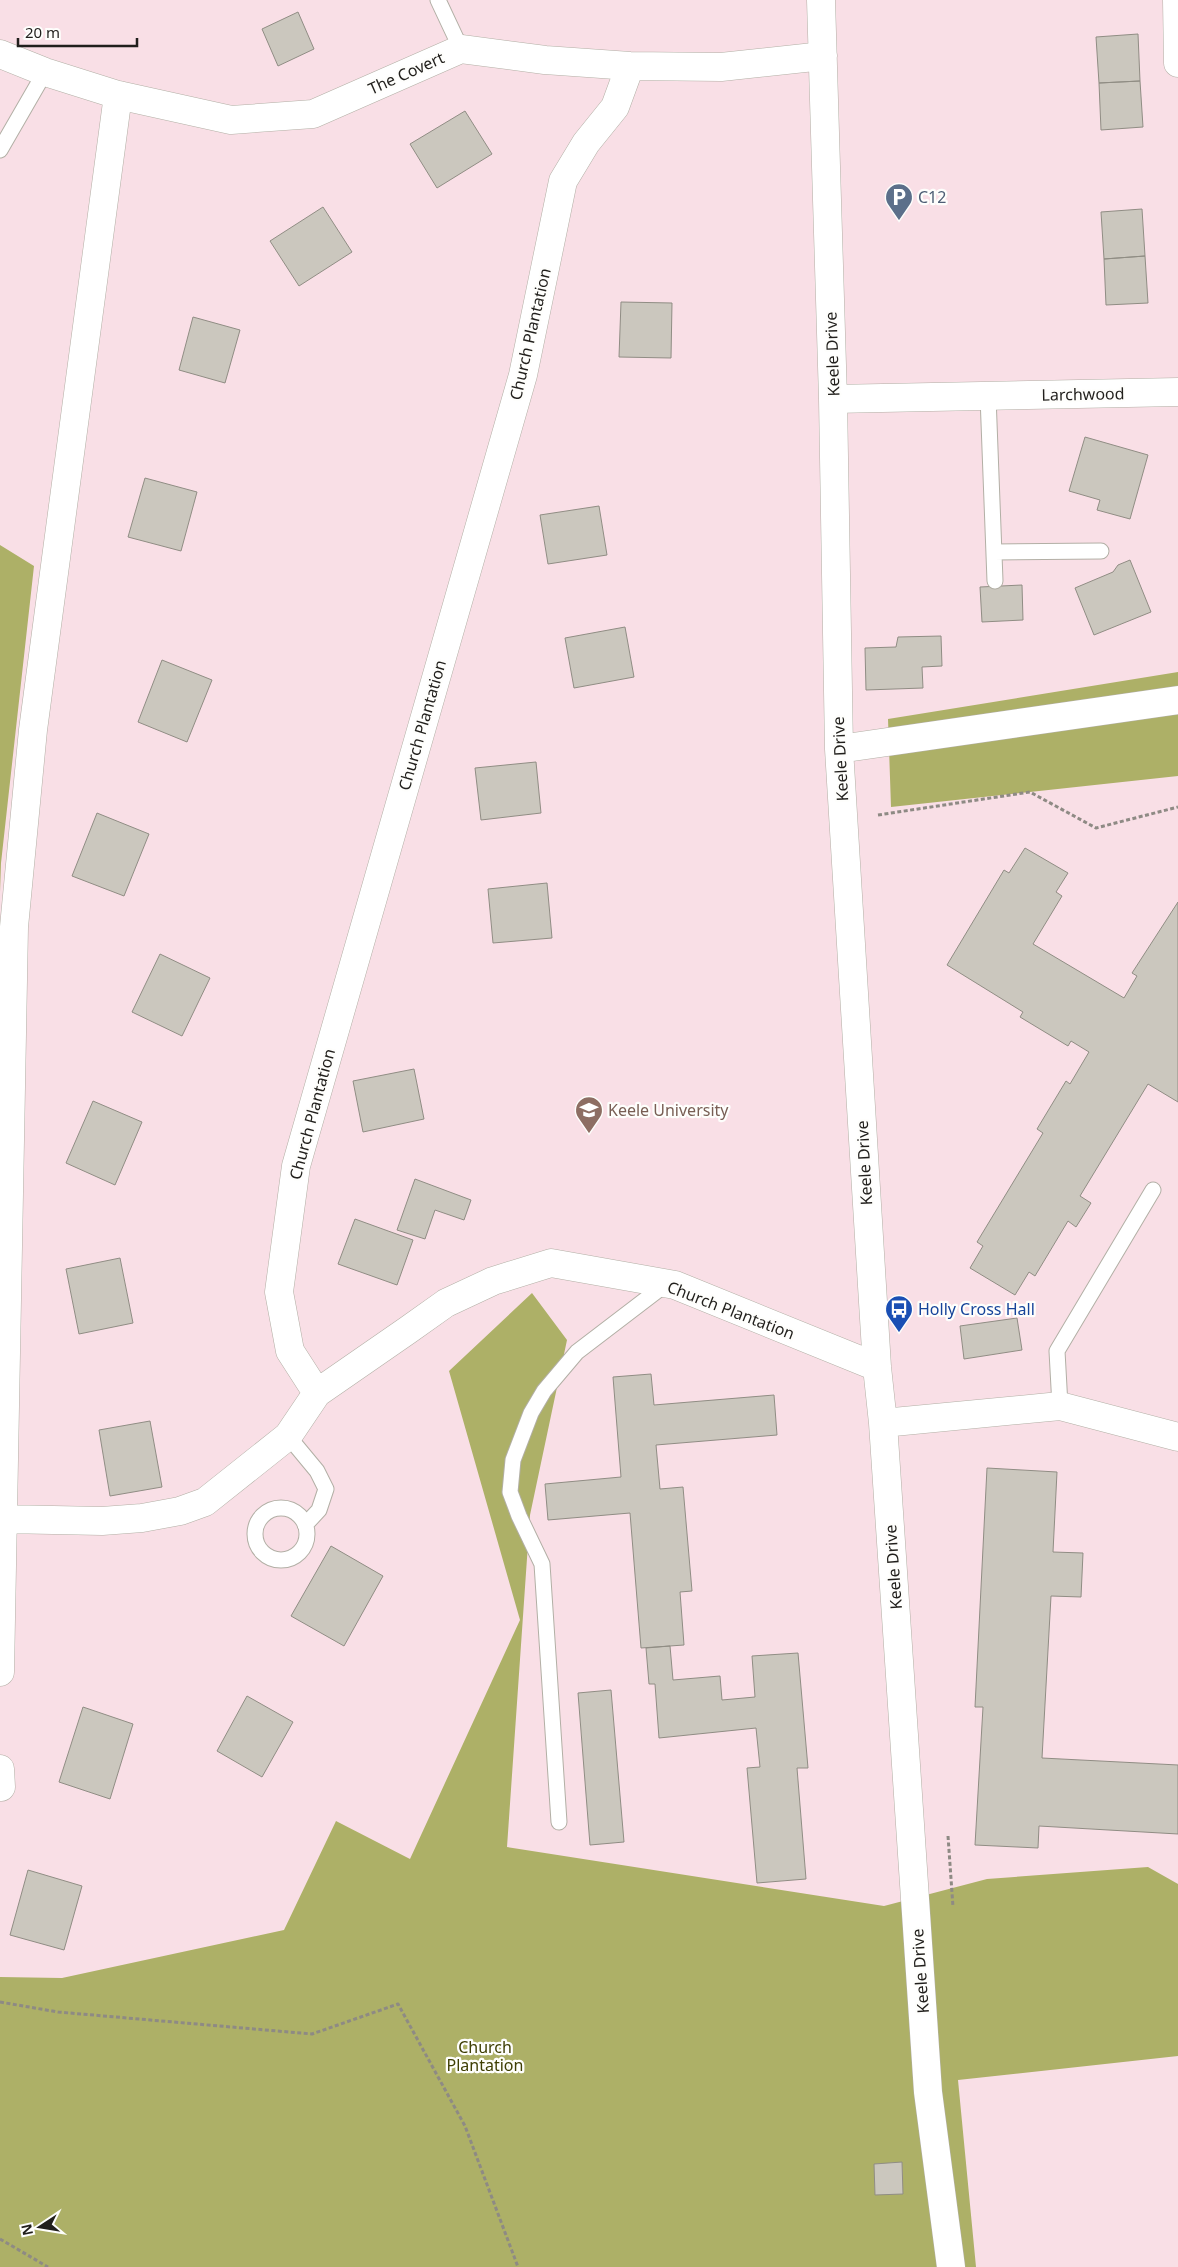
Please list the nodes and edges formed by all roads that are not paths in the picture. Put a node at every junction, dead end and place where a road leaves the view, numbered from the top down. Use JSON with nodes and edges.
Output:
{"nodes":[{"id":1,"x":438,"y":0,"type":"edge"},
{"id":2,"x":821,"y":0,"type":"edge"},
{"id":3,"x":1177,"y":0,"type":"edge"},
{"id":4,"x":461,"y":49,"type":"junction"},
{"id":5,"x":0,"y":54,"type":"edge"},
{"id":6,"x":823,"y":56,"type":"junction"},
{"id":7,"x":1178,"y":63,"type":"edge"},
{"id":8,"x":630,"y":66,"type":"junction"},
{"id":9,"x":46,"y":72,"type":"junction"},
{"id":10,"x":118,"y":95,"type":"junction"},
{"id":11,"x":0,"y":150,"type":"edge"},
{"id":12,"x":1178,"y":392,"type":"edge"},
{"id":13,"x":988,"y":396,"type":"junction"},
{"id":14,"x":833,"y":399,"type":"junction"},
{"id":15,"x":1101,"y":550,"type":"dead end"},
{"id":16,"x":994,"y":552,"type":"junction"},
{"id":17,"x":995,"y":581,"type":"dead end"},
{"id":18,"x":1178,"y":700,"type":"edge"},
{"id":19,"x":839,"y":749,"type":"junction"},
{"id":20,"x":1152,"y":1190,"type":"dead end"},
{"id":21,"x":666,"y":1284,"type":"junction"},
{"id":22,"x":876,"y":1367,"type":"junction"},
{"id":23,"x":317,"y":1393,"type":"junction"},
{"id":24,"x":1060,"y":1406,"type":"junction"},
{"id":25,"x":883,"y":1423,"type":"junction"},
{"id":26,"x":288,"y":1436,"type":"junction"},
{"id":27,"x":1178,"y":1437,"type":"edge"},
{"id":28,"x":4,"y":1519,"type":"junction"},
{"id":29,"x":305,"y":1525,"type":"dead end"},
{"id":30,"x":0,"y":1672,"type":"edge"},
{"id":31,"x":559,"y":1822,"type":"dead end"},
{"id":32,"x":950,"y":2267,"type":"edge"}],
"edges":[{"from":1,"to":4,"type":"lane"},
{"from":2,"to":6,"type":"street","name":"Keele Drive"},
{"from":3,"to":7,"type":"street"},
{"from":4,"to":8,"type":"street","name":"The Covert"},
{"from":4,"to":10,"type":"street","name":"The Covert"},
{"from":5,"to":9,"type":"street","name":"The Covert"},
{"from":6,"to":8,"type":"street","name":"The Covert"},
{"from":6,"to":14,"type":"street","name":"Keele Drive"},
{"from":8,"to":23,"type":"street","name":"Church Plantation"},
{"from":9,"to":10,"type":"street","name":"The Covert"},
{"from":9,"to":11,"type":"lane"},
{"from":10,"to":28,"type":"street"},
{"from":12,"to":13,"type":"street","name":"Larchwood"},
{"from":13,"to":14,"type":"street","name":"Larchwood"},
{"from":13,"to":16,"type":"lane"},
{"from":14,"to":19,"type":"street","name":"Keele Drive"},
{"from":15,"to":16,"type":"lane"},
{"from":16,"to":17,"type":"lane"},
{"from":18,"to":19,"type":"street"},
{"from":19,"to":22,"type":"street","name":"Keele Drive"},
{"from":20,"to":24,"type":"lane"},
{"from":21,"to":22,"type":"street","name":"Church Plantation"},
{"from":21,"to":23,"type":"street","name":"Church Plantation"},
{"from":21,"to":31,"type":"lane"},
{"from":22,"to":25,"type":"street","name":"Keele Drive"},
{"from":23,"to":26,"type":"street","name":"Church Plantation"},
{"from":24,"to":25,"type":"street"},
{"from":24,"to":27,"type":"street"},
{"from":25,"to":32,"type":"street","name":"Keele Drive"},
{"from":26,"to":28,"type":"street","name":"Church Plantation"},
{"from":26,"to":29,"type":"lane"},
{"from":28,"to":30,"type":"street"}]}
